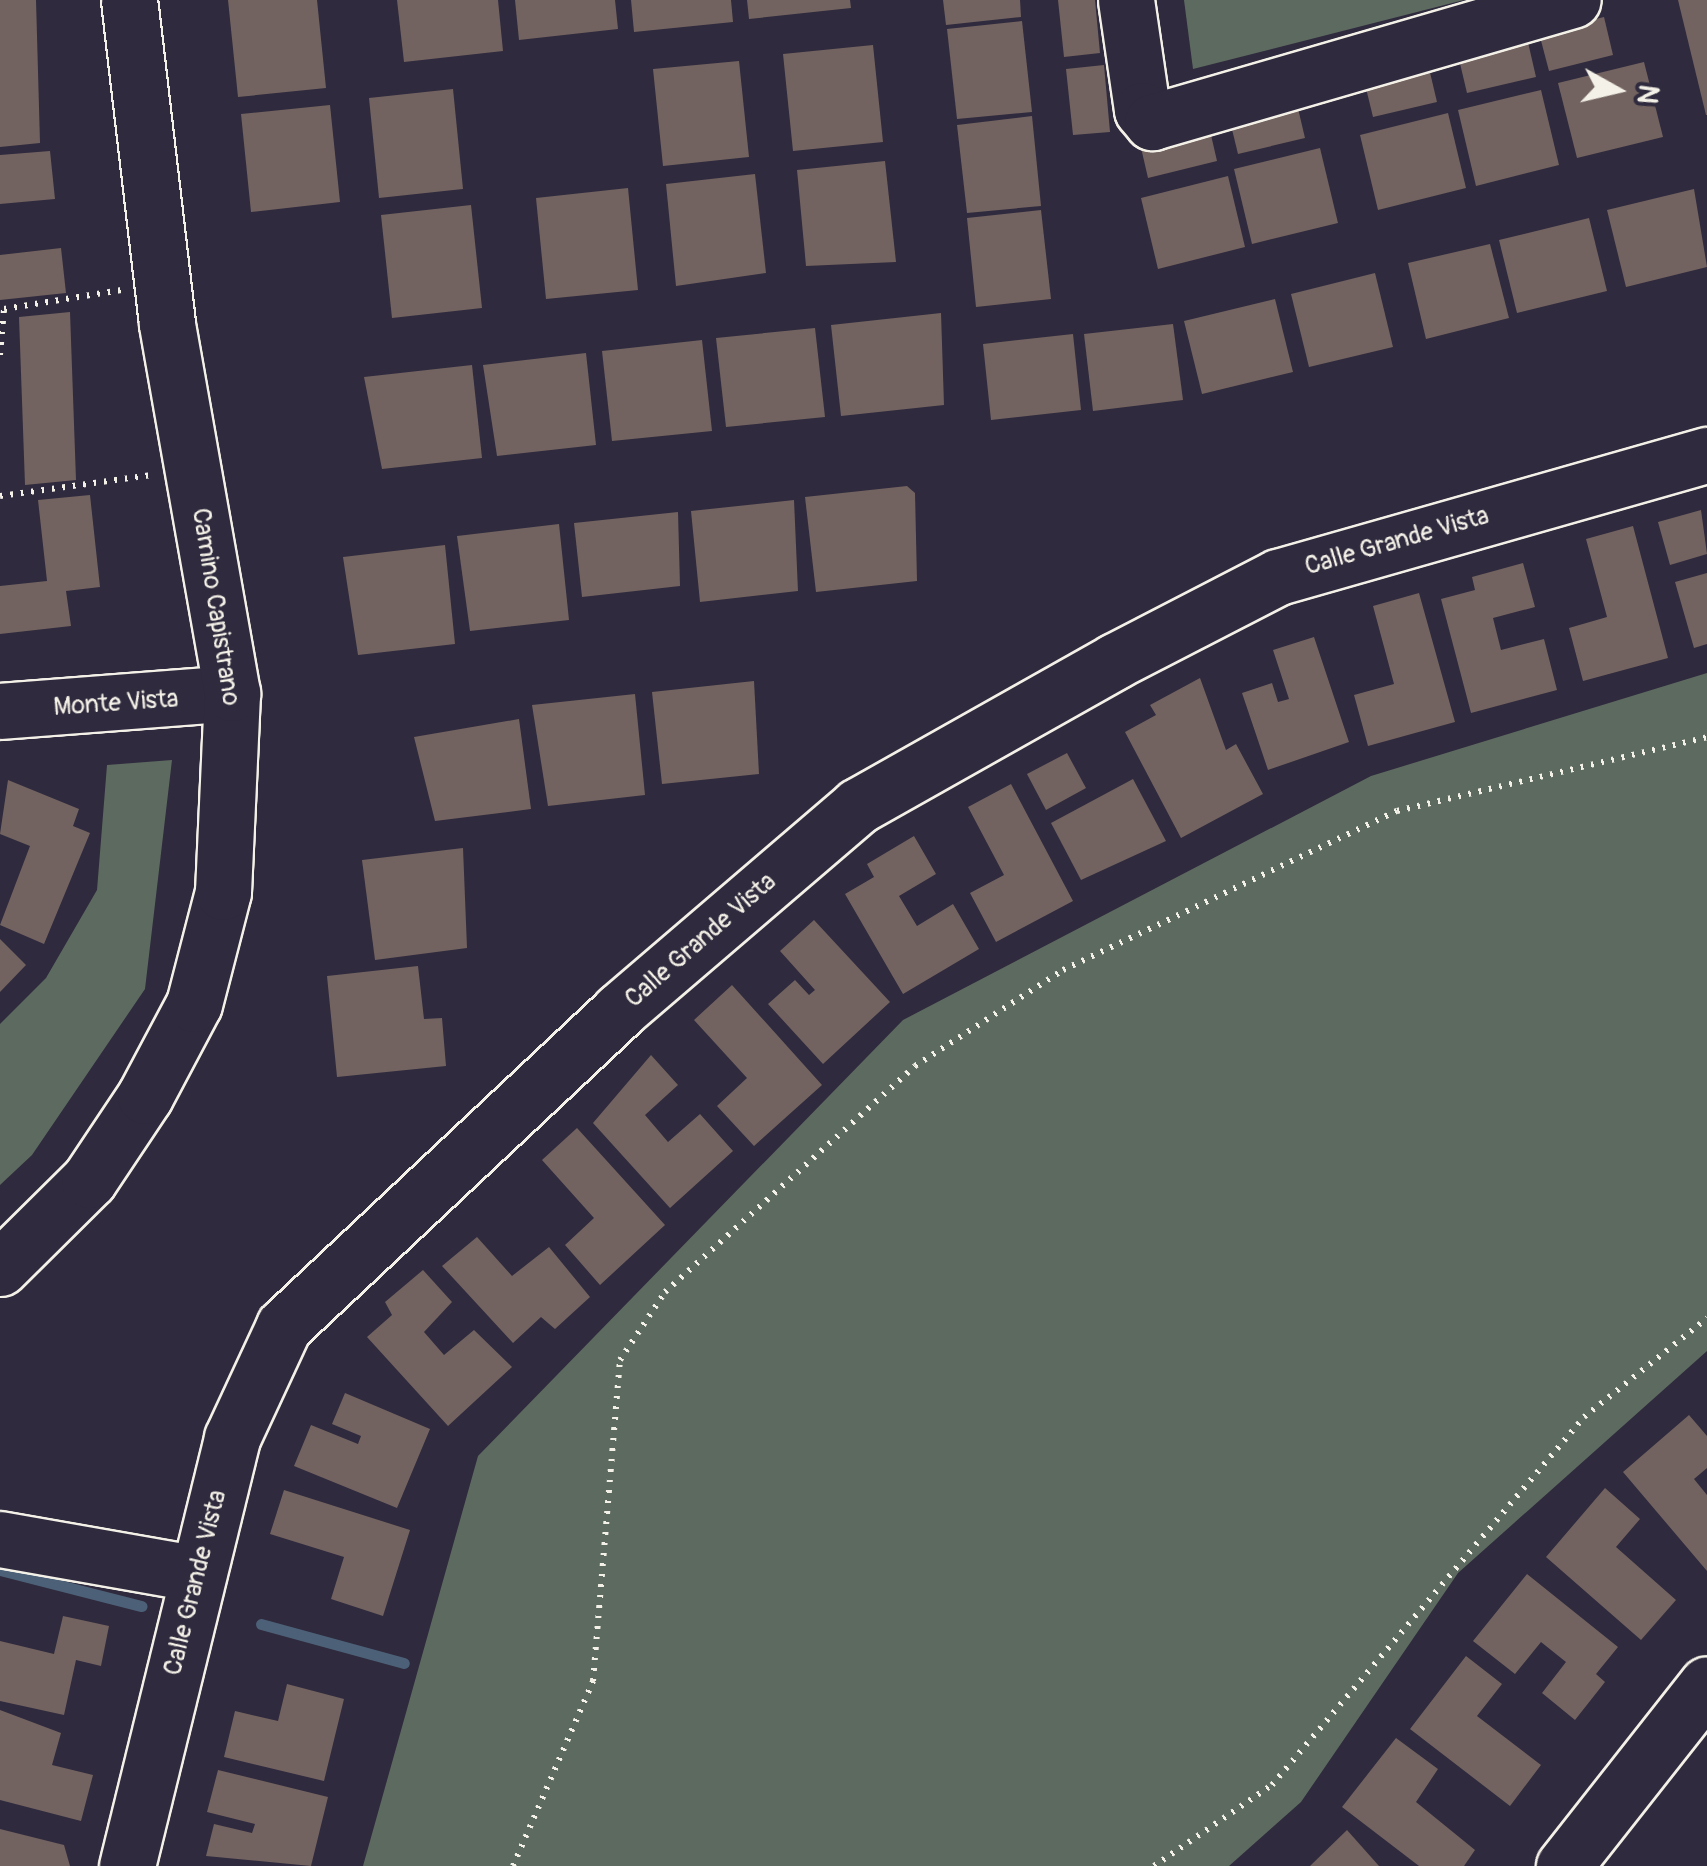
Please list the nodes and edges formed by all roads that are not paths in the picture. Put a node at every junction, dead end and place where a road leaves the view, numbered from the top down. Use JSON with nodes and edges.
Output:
{"nodes":[{"id":1,"x":129,"y":0,"type":"edge"},
{"id":2,"x":1126,"y":0,"type":"edge"},
{"id":3,"x":1573,"y":0,"type":"edge"},
{"id":4,"x":1707,"y":455,"type":"edge"},
{"id":5,"x":232,"y":693,"type":"junction"},
{"id":6,"x":0,"y":711,"type":"edge"},
{"id":7,"x":0,"y":1268,"type":"edge"},
{"id":8,"x":0,"y":1540,"type":"edge"},
{"id":9,"x":198,"y":1574,"type":"junction"},
{"id":10,"x":1707,"y":1684,"type":"edge"},
{"id":11,"x":127,"y":1866,"type":"edge"},
{"id":12,"x":1564,"y":1866,"type":"edge"}],
"edges":[{"from":1,"to":5,"type":"street","name":"Camino Capistrano"},
{"from":2,"to":3,"type":"street"},
{"from":4,"to":9,"type":"street","name":"Calle Grande Vista"},
{"from":5,"to":6,"type":"street","name":"Monte Vista"},
{"from":5,"to":7,"type":"street","name":"Camino Capistrano"},
{"from":8,"to":9,"type":"street"},
{"from":9,"to":11,"type":"street","name":"Calle Grande Vista"},
{"from":10,"to":12,"type":"street"}]}
